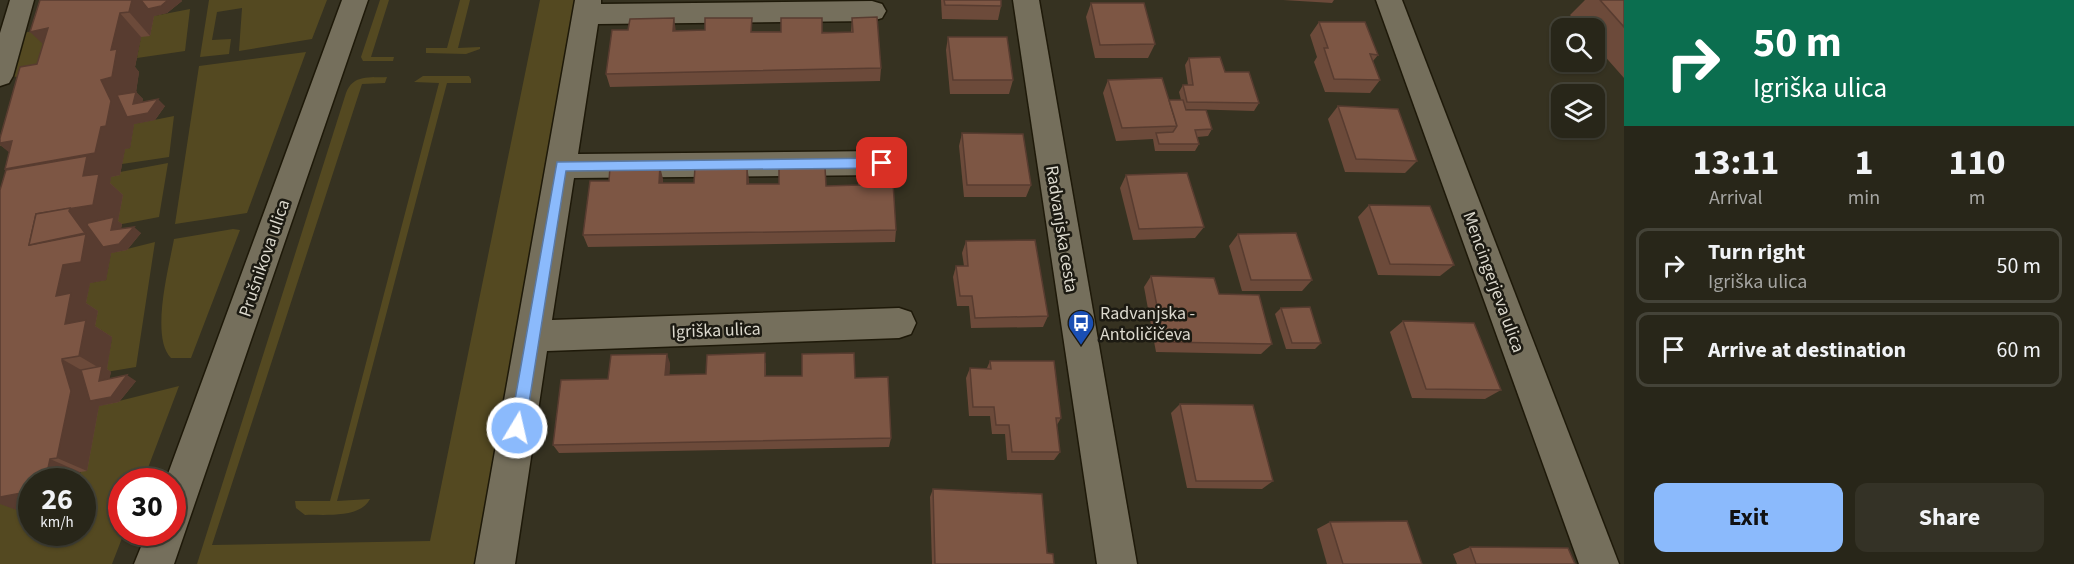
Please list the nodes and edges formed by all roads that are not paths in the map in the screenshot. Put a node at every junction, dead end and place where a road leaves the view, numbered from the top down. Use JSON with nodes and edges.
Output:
{"nodes":[{"id":1,"x":22,"y":0,"type":"edge"},
{"id":2,"x":355,"y":0,"type":"edge"},
{"id":3,"x":1026,"y":0,"type":"edge"},
{"id":4,"x":1389,"y":0,"type":"edge"},
{"id":5,"x":587,"y":7,"type":"edge"},
{"id":6,"x":872,"y":11,"type":"dead end"},
{"id":7,"x":0,"y":76,"type":"edge"},
{"id":8,"x":882,"y":163,"type":"dead end"},
{"id":9,"x":561,"y":166,"type":"junction"},
{"id":10,"x":899,"y":323,"type":"dead end"},
{"id":11,"x":532,"y":336,"type":"junction"},
{"id":12,"x":186,"y":476,"type":"edge"},
{"id":13,"x":161,"y":546,"type":"edge"},
{"id":14,"x":154,"y":564,"type":"edge"},
{"id":15,"x":495,"y":564,"type":"edge"},
{"id":16,"x":1117,"y":564,"type":"edge"},
{"id":17,"x":1599,"y":564,"type":"edge"}],
"edges":[{"from":1,"to":7,"type":"street"},
{"from":2,"to":12,"type":"street","name":"Prušnikova ulica"},
{"from":3,"to":16,"type":"street","name":"Radvanjska cesta"},
{"from":4,"to":17,"type":"street","name":"Mencingerjeva ulica"},
{"from":5,"to":6,"type":"street"},
{"from":5,"to":9,"type":"street"},
{"from":8,"to":9,"type":"street"},
{"from":9,"to":11,"type":"street"},
{"from":10,"to":11,"type":"street","name":"Igriška ulica"},
{"from":11,"to":15,"type":"street"},
{"from":13,"to":14,"type":"street"}]}
